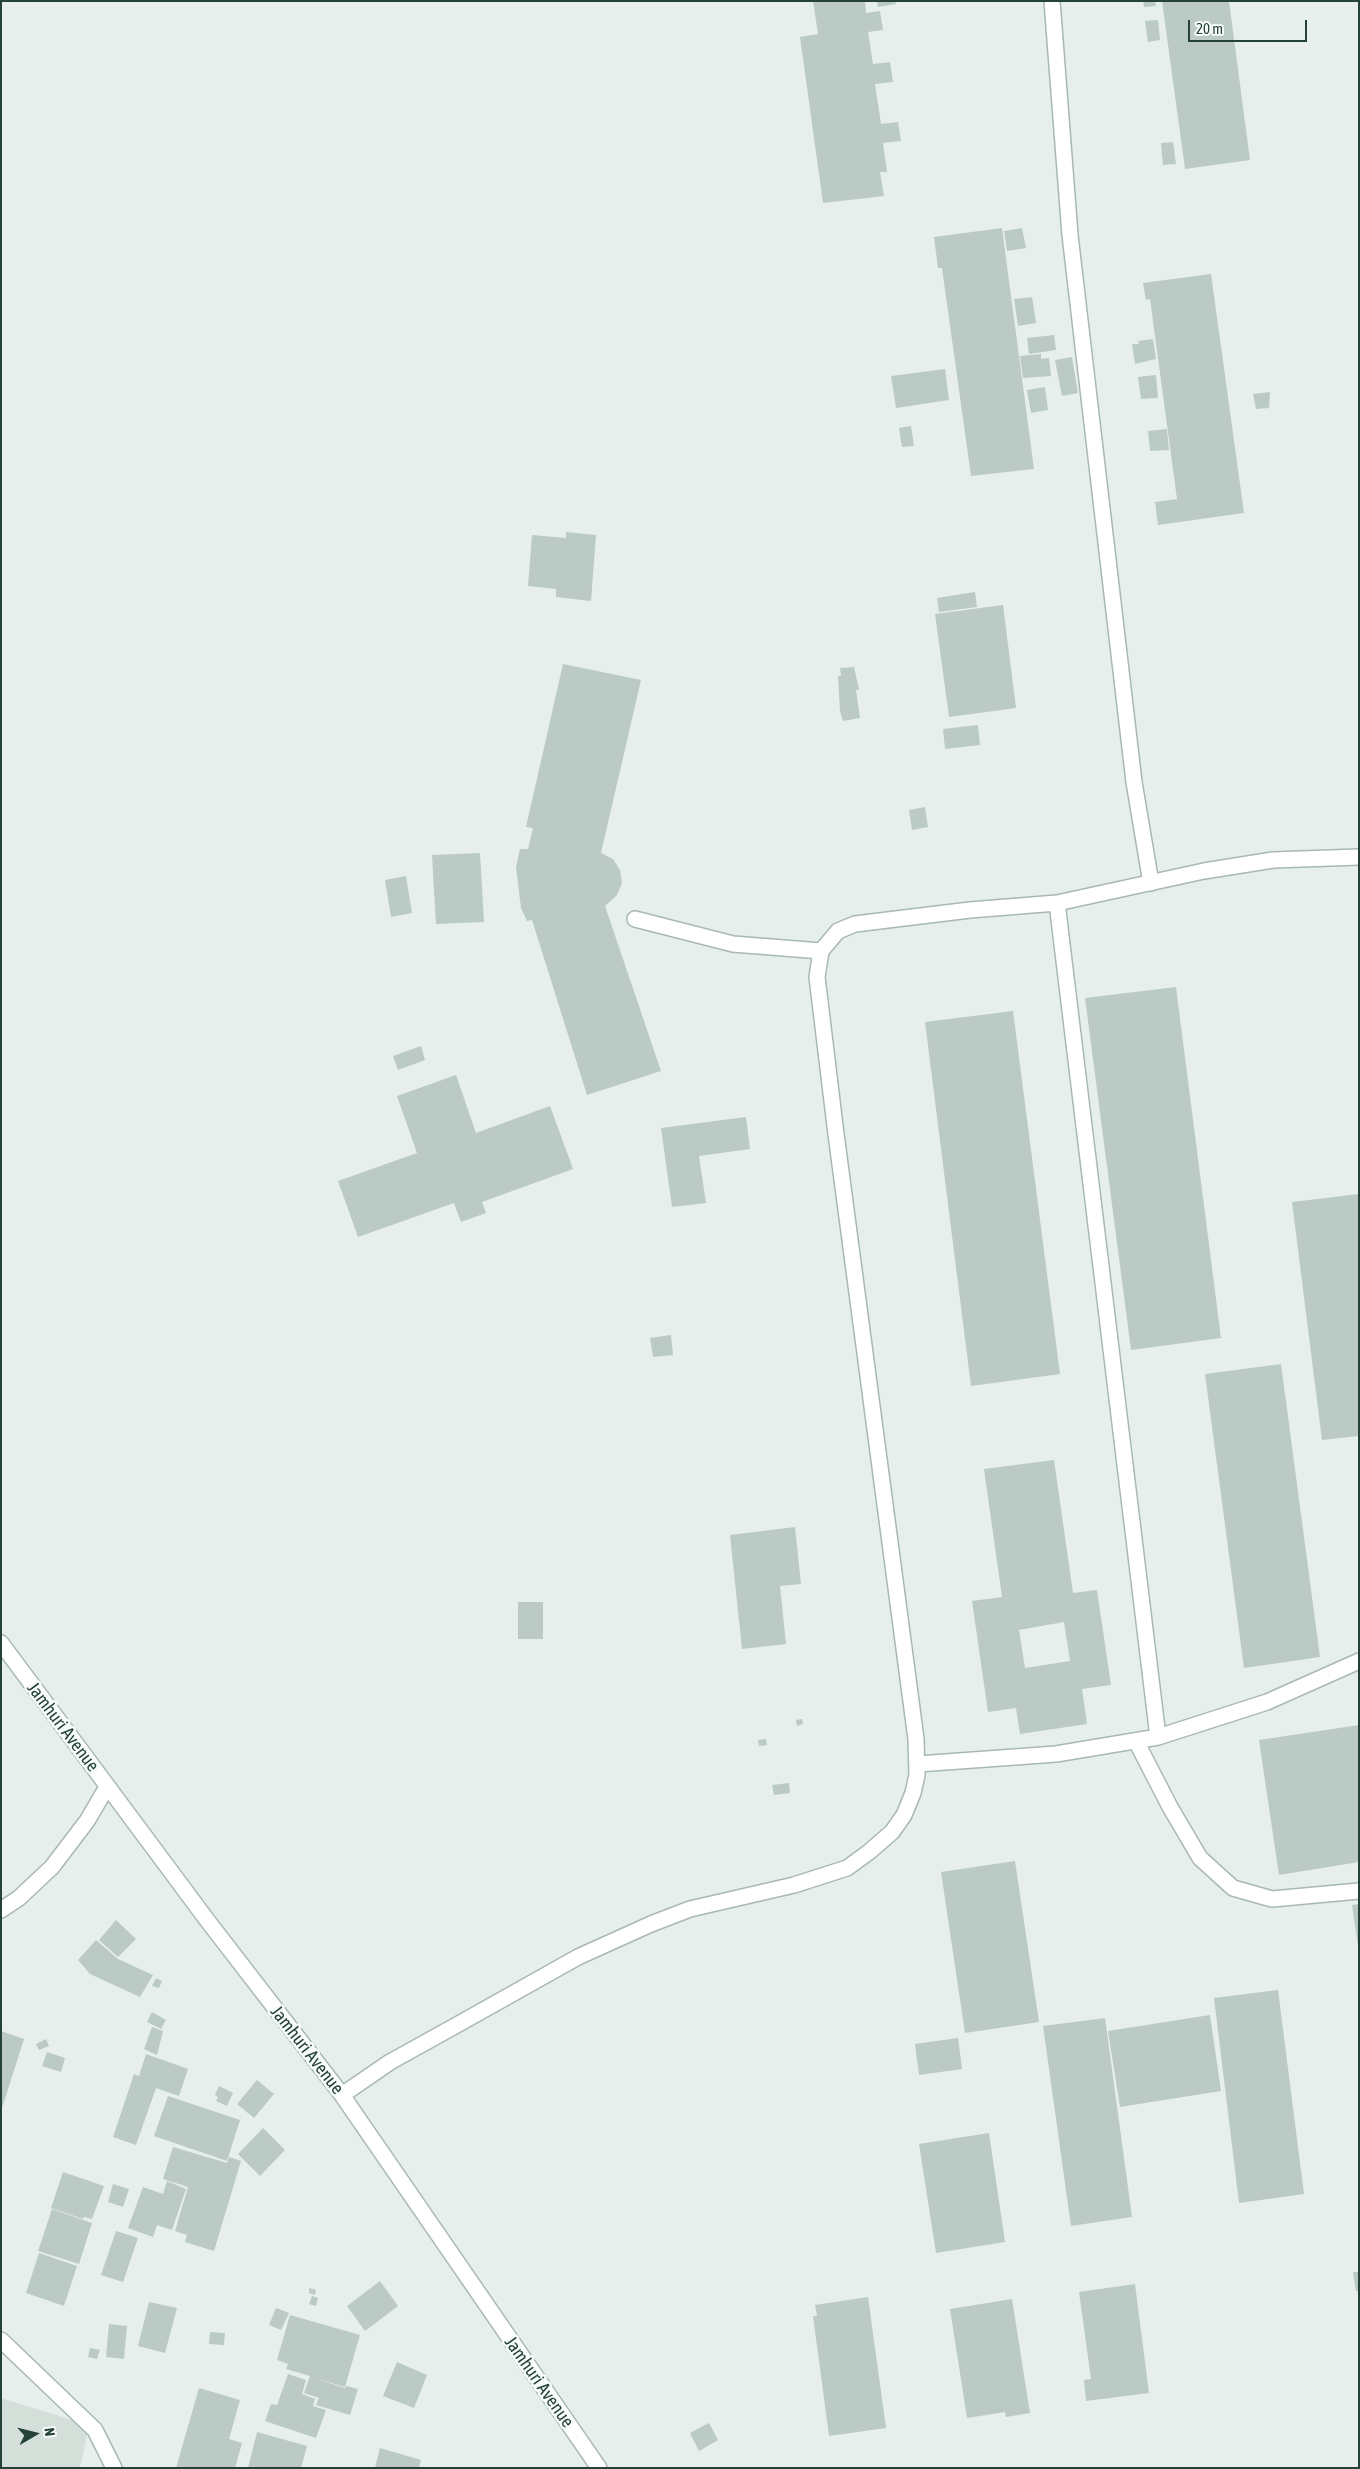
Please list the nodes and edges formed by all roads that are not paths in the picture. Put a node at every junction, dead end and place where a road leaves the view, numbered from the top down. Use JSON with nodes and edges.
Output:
{"nodes":[{"id":1,"x":1052,"y":1,"type":"edge"},
{"id":2,"x":1359,"y":857,"type":"edge"},
{"id":3,"x":1151,"y":883,"type":"junction"},
{"id":4,"x":1057,"y":903,"type":"junction"},
{"id":5,"x":635,"y":919,"type":"dead end"},
{"id":6,"x":821,"y":951,"type":"junction"},
{"id":7,"x":1,"y":1643,"type":"edge"},
{"id":8,"x":1359,"y":1662,"type":"edge"},
{"id":9,"x":1158,"y":1737,"type":"junction"},
{"id":10,"x":1136,"y":1741,"type":"junction"},
{"id":11,"x":918,"y":1764,"type":"junction"},
{"id":12,"x":107,"y":1787,"type":"junction"},
{"id":13,"x":1359,"y":1891,"type":"edge"},
{"id":14,"x":1,"y":1910,"type":"edge"},
{"id":15,"x":342,"y":2095,"type":"junction"},
{"id":16,"x":1,"y":2340,"type":"edge"},
{"id":17,"x":114,"y":2468,"type":"edge"},
{"id":18,"x":598,"y":2468,"type":"edge"}],
"edges":[{"from":1,"to":3,"type":"street"},
{"from":2,"to":3,"type":"street"},
{"from":3,"to":4,"type":"street"},
{"from":4,"to":6,"type":"street"},
{"from":4,"to":9,"type":"street"},
{"from":5,"to":6,"type":"street"},
{"from":6,"to":11,"type":"street"},
{"from":7,"to":12,"type":"street","name":"Jamhuri Avenue"},
{"from":8,"to":9,"type":"street"},
{"from":9,"to":10,"type":"street"},
{"from":10,"to":11,"type":"street"},
{"from":10,"to":13,"type":"street"},
{"from":11,"to":15,"type":"street"},
{"from":12,"to":14,"type":"street"},
{"from":12,"to":15,"type":"street","name":"Jamhuri Avenue"},
{"from":15,"to":18,"type":"street","name":"Jamhuri Avenue"},
{"from":16,"to":17,"type":"street"}]}
